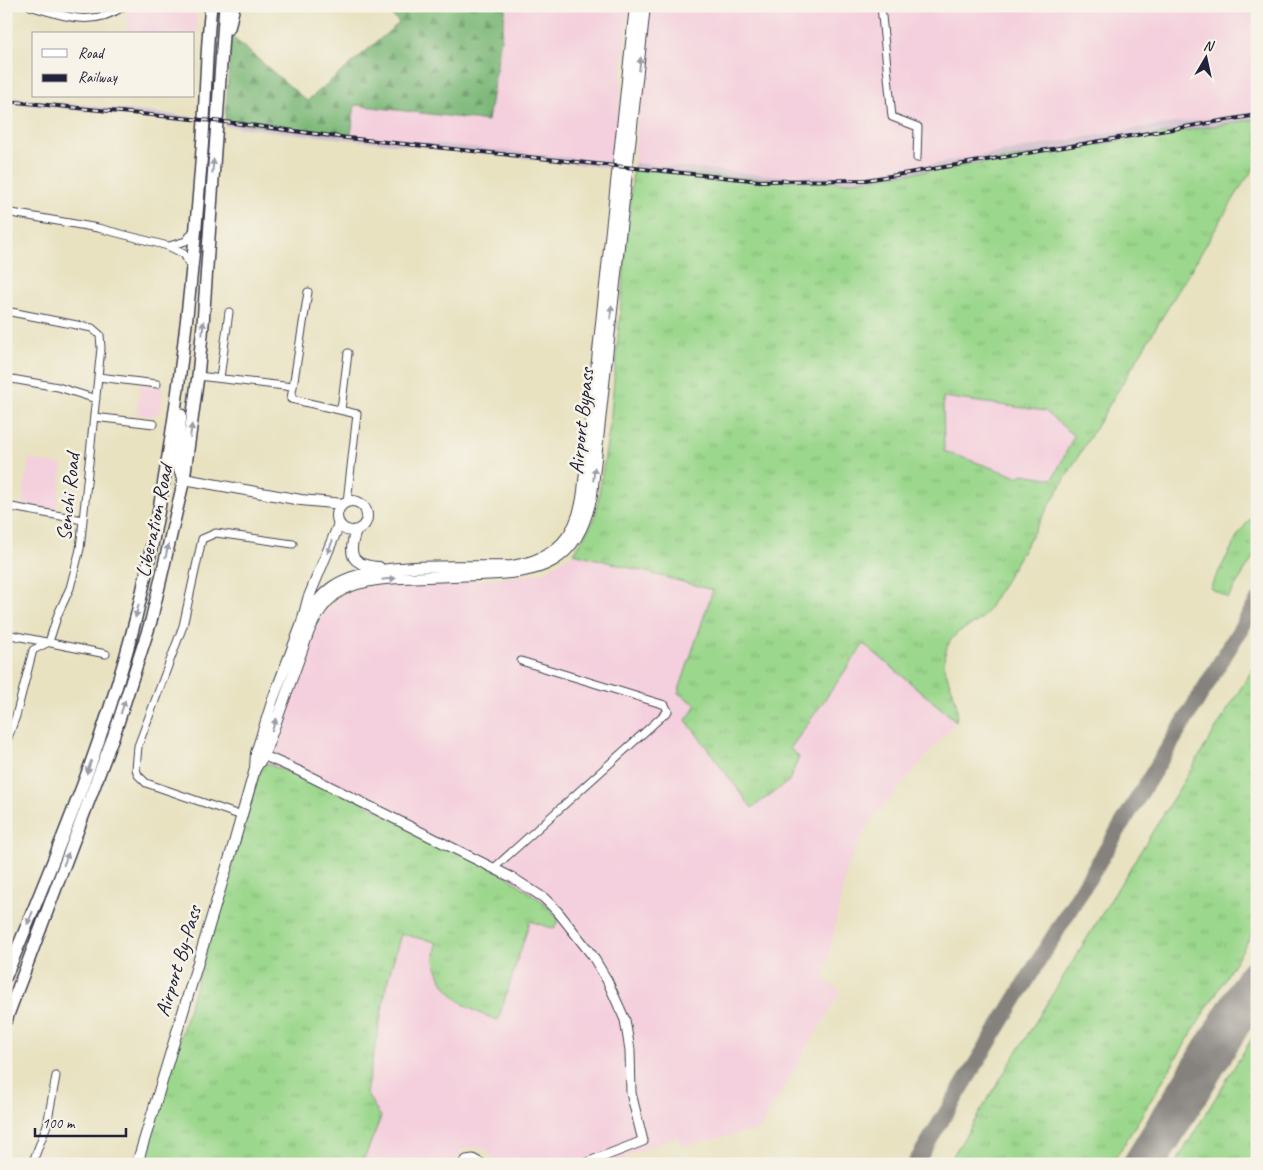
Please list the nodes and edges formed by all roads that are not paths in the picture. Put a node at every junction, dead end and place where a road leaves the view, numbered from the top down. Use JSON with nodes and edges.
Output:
{"nodes":[{"id":1,"x":30,"y":6,"type":"edge"},
{"id":2,"x":124,"y":6,"type":"edge"},
{"id":3,"x":205,"y":6,"type":"edge"},
{"id":4,"x":211,"y":6,"type":"edge"},
{"id":5,"x":225,"y":6,"type":"edge"},
{"id":6,"x":234,"y":6,"type":"edge"},
{"id":7,"x":635,"y":6,"type":"edge"},
{"id":8,"x":645,"y":6,"type":"edge"},
{"id":9,"x":881,"y":6,"type":"edge"},
{"id":10,"x":208,"y":30,"type":"junction"},
{"id":11,"x":222,"y":54,"type":"junction"},
{"id":12,"x":917,"y":158,"type":"dead end"},
{"id":13,"x":6,"y":212,"type":"edge"},
{"id":14,"x":194,"y":230,"type":"junction"},
{"id":15,"x":168,"y":246,"type":"junction"},
{"id":16,"x":191,"y":268,"type":"junction"},
{"id":17,"x":308,"y":292,"type":"dead end"},
{"id":18,"x":6,"y":312,"type":"edge"},
{"id":19,"x":229,"y":312,"type":"dead end"},
{"id":20,"x":348,"y":353,"type":"dead end"},
{"id":21,"x":198,"y":376,"type":"junction"},
{"id":22,"x":98,"y":377,"type":"junction"},
{"id":23,"x":6,"y":378,"type":"edge"},
{"id":24,"x":220,"y":378,"type":"junction"},
{"id":25,"x":157,"y":384,"type":"dead end"},
{"id":26,"x":293,"y":387,"type":"junction"},
{"id":27,"x":176,"y":391,"type":"junction"},
{"id":28,"x":96,"y":399,"type":"junction"},
{"id":29,"x":341,"y":410,"type":"junction"},
{"id":30,"x":94,"y":417,"type":"junction"},
{"id":31,"x":154,"y":424,"type":"dead end"},
{"id":32,"x":184,"y":479,"type":"junction"},
{"id":33,"x":300,"y":500,"type":"junction"},
{"id":34,"x":345,"y":503,"type":"junction"},
{"id":35,"x":6,"y":506,"type":"edge"},
{"id":36,"x":84,"y":520,"type":"junction"},
{"id":37,"x":338,"y":520,"type":"junction"},
{"id":38,"x":356,"y":531,"type":"junction"},
{"id":39,"x":293,"y":544,"type":"dead end"},
{"id":40,"x":387,"y":568,"type":"junction"},
{"id":41,"x":305,"y":628,"type":"junction"},
{"id":42,"x":6,"y":634,"type":"edge"},
{"id":43,"x":49,"y":642,"type":"junction"},
{"id":44,"x":106,"y":654,"type":"dead end"},
{"id":45,"x":522,"y":661,"type":"dead end"},
{"id":46,"x":6,"y":743,"type":"edge"},
{"id":47,"x":260,"y":754,"type":"junction"},
{"id":48,"x":242,"y":816,"type":"junction"},
{"id":49,"x":494,"y":868,"type":"junction"},
{"id":50,"x":6,"y":976,"type":"edge"},
{"id":51,"x":6,"y":1020,"type":"edge"},
{"id":52,"x":56,"y":1076,"type":"dead end"},
{"id":53,"x":32,"y":1164,"type":"edge"},
{"id":54,"x":137,"y":1164,"type":"edge"},
{"id":55,"x":461,"y":1164,"type":"edge"},
{"id":56,"x":484,"y":1164,"type":"edge"},
{"id":57,"x":584,"y":1164,"type":"edge"}],
"edges":[{"from":1,"to":2,"type":"street"},
{"from":3,"to":10,"type":"highway"},
{"from":4,"to":10,"type":"highway","name":"Liberation Road"},
{"from":5,"to":11,"type":"highway","name":"Liberation Road"},
{"from":6,"to":11,"type":"highway"},
{"from":7,"to":40,"type":"main road","name":"Airport Bypass"},
{"from":41,"to":8,"type":"main road","name":"Airport Bypass","one_way":true},
{"from":9,"to":12,"type":"street"},
{"from":10,"to":14,"type":"highway","name":"Liberation Road"},
{"from":21,"to":11,"type":"highway","name":"Liberation Road","one_way":true},
{"from":13,"to":15,"type":"street"},
{"from":14,"to":15,"type":"street"},
{"from":14,"to":16,"type":"highway","name":"Liberation Road"},
{"from":15,"to":16,"type":"street"},
{"from":16,"to":27,"type":"highway","name":"Liberation Road"},
{"from":17,"to":26,"type":"street"},
{"from":18,"to":22,"type":"street","name":"Senchi Road"},
{"from":19,"to":24,"type":"street"},
{"from":20,"to":29,"type":"street"},
{"from":21,"to":24,"type":"street"},
{"from":32,"to":21,"type":"highway","name":"Liberation Road","one_way":true},
{"from":22,"to":25,"type":"street"},
{"from":22,"to":28,"type":"street","name":"Senchi Road"},
{"from":23,"to":28,"type":"street"},
{"from":24,"to":26,"type":"street"},
{"from":26,"to":29,"type":"street"},
{"from":27,"to":32,"type":"highway"},
{"from":27,"to":50,"type":"highway","name":"Liberation Road","one_way":true},
{"from":28,"to":30,"type":"street","name":"Senchi Road"},
{"from":29,"to":34,"type":"street"},
{"from":30,"to":31,"type":"street"},
{"from":30,"to":36,"type":"street","name":"Senchi Road"},
{"from":32,"to":33,"type":"main road"},
{"from":51,"to":32,"type":"highway","name":"Liberation Road","one_way":true},
{"from":33,"to":34,"type":"main road"},
{"from":33,"to":37,"type":"main road"},
{"from":34,"to":37,"type":"main road"},
{"from":34,"to":38,"type":"main road"},
{"from":35,"to":36,"type":"street"},
{"from":36,"to":43,"type":"street","name":"Senchi Road"},
{"from":37,"to":38,"type":"main road"},
{"from":37,"to":41,"type":"main road","name":"Airport By-Pass","one_way":true},
{"from":38,"to":40,"type":"main road"},
{"from":39,"to":48,"type":"street"},
{"from":40,"to":41,"type":"main road","name":"Airport Bypass"},
{"from":41,"to":47,"type":"main road","name":"Airport By-Pass"},
{"from":42,"to":43,"type":"street"},
{"from":43,"to":44,"type":"street"},
{"from":43,"to":46,"type":"street"},
{"from":45,"to":49,"type":"street"},
{"from":47,"to":48,"type":"main road","name":"Airport By-Pass"},
{"from":47,"to":49,"type":"street"},
{"from":48,"to":54,"type":"main road","name":"Airport By-Pass"},
{"from":49,"to":57,"type":"street"},
{"from":52,"to":53,"type":"street"},
{"from":55,"to":56,"type":"street"}]}
